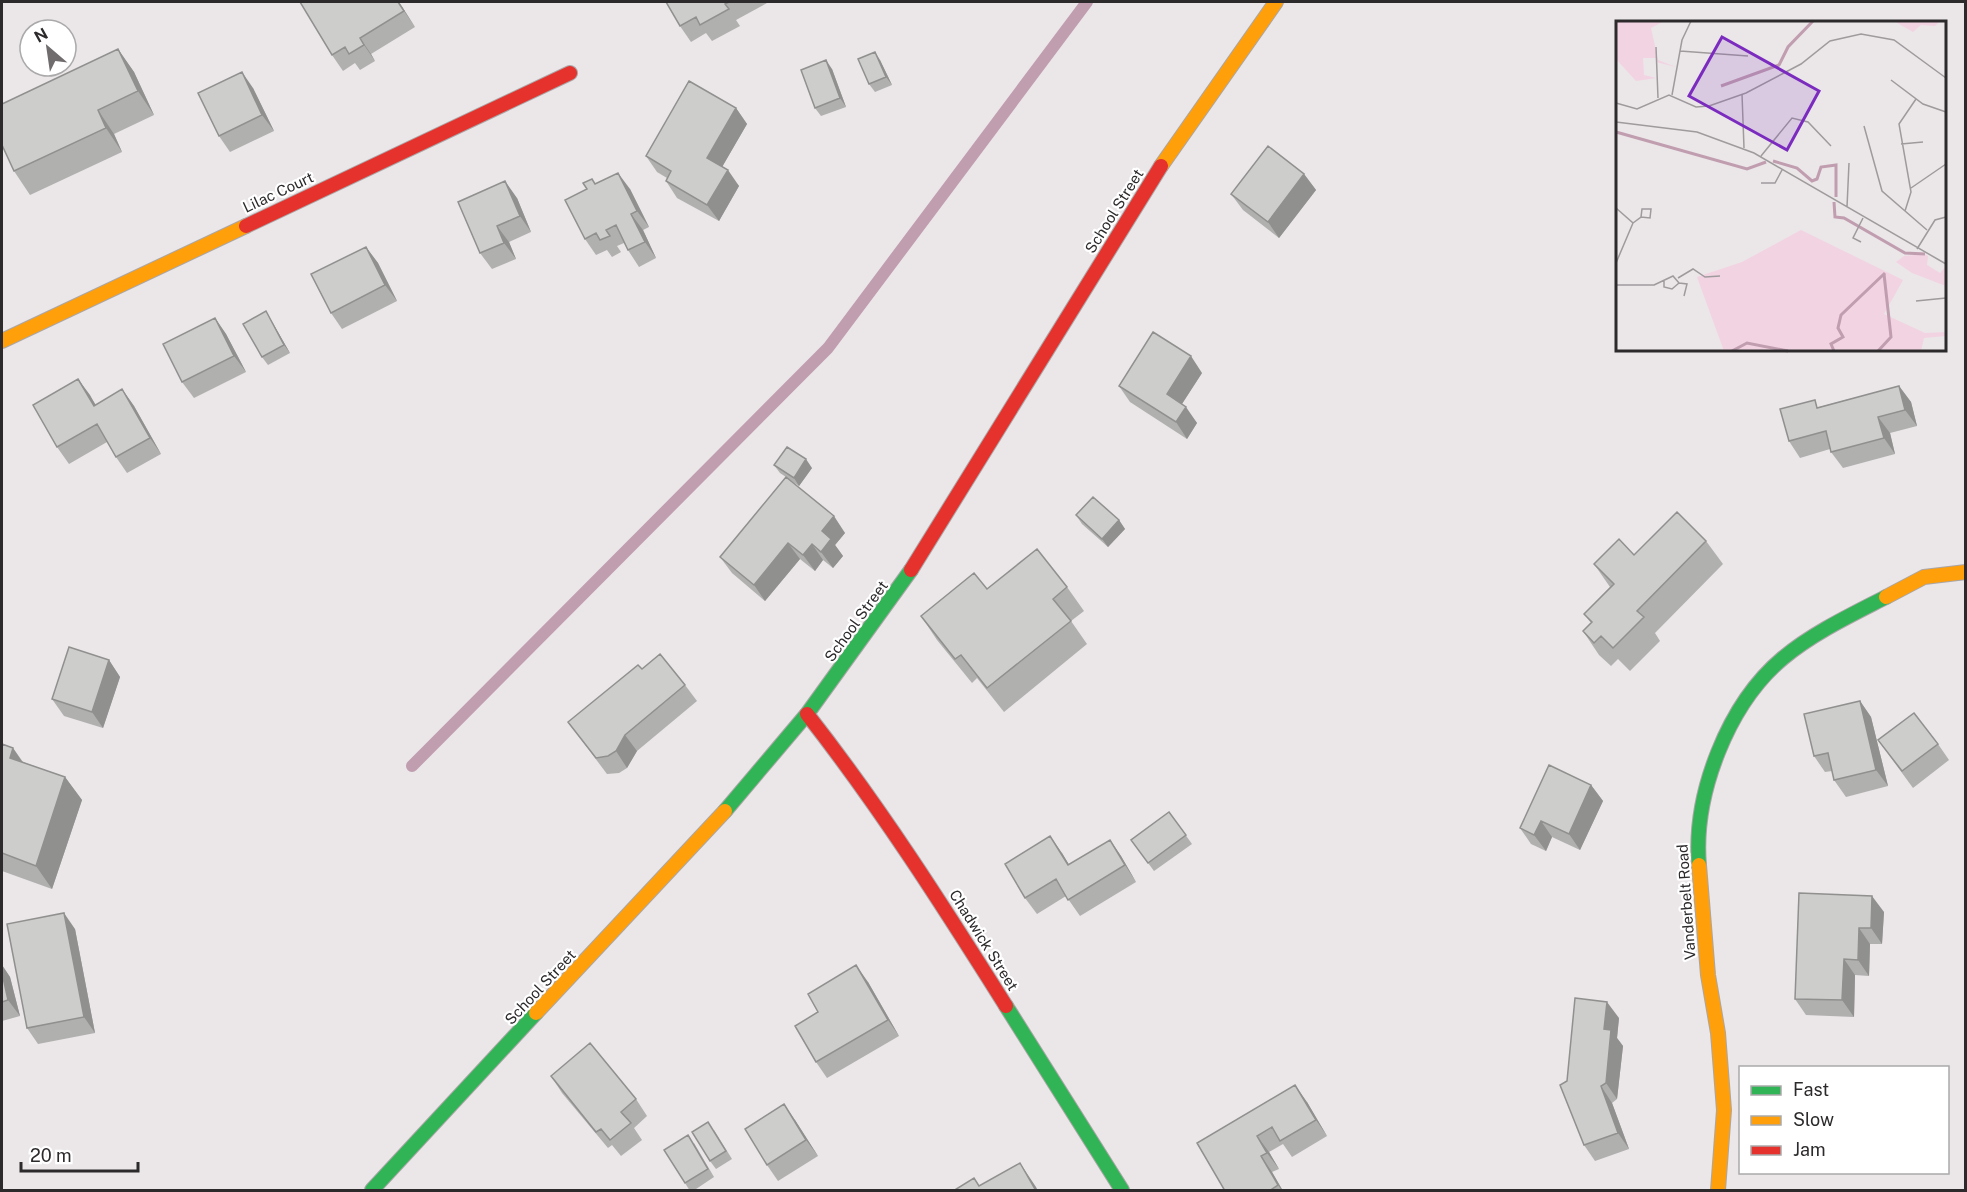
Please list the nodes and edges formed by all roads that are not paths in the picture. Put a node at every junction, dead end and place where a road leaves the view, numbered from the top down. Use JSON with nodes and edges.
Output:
{"nodes":[{"id":1,"x":1276,"y":2,"type":"edge"},
{"id":2,"x":570,"y":73,"type":"dead end"},
{"id":3,"x":2,"y":341,"type":"edge"},
{"id":4,"x":1965,"y":572,"type":"edge"},
{"id":5,"x":807,"y":714,"type":"junction"},
{"id":6,"x":372,"y":1191,"type":"edge"},
{"id":7,"x":1122,"y":1191,"type":"edge"},
{"id":8,"x":1718,"y":1191,"type":"edge"}],
"edges":[{"from":1,"to":5,"type":"street","name":"School Street"},
{"from":2,"to":3,"type":"street","name":"Lilac Court"},
{"from":4,"to":8,"type":"street","name":"Vanderbelt Road"},
{"from":5,"to":6,"type":"street","name":"School Street"},
{"from":5,"to":7,"type":"street","name":"Chadwick Street"}]}
